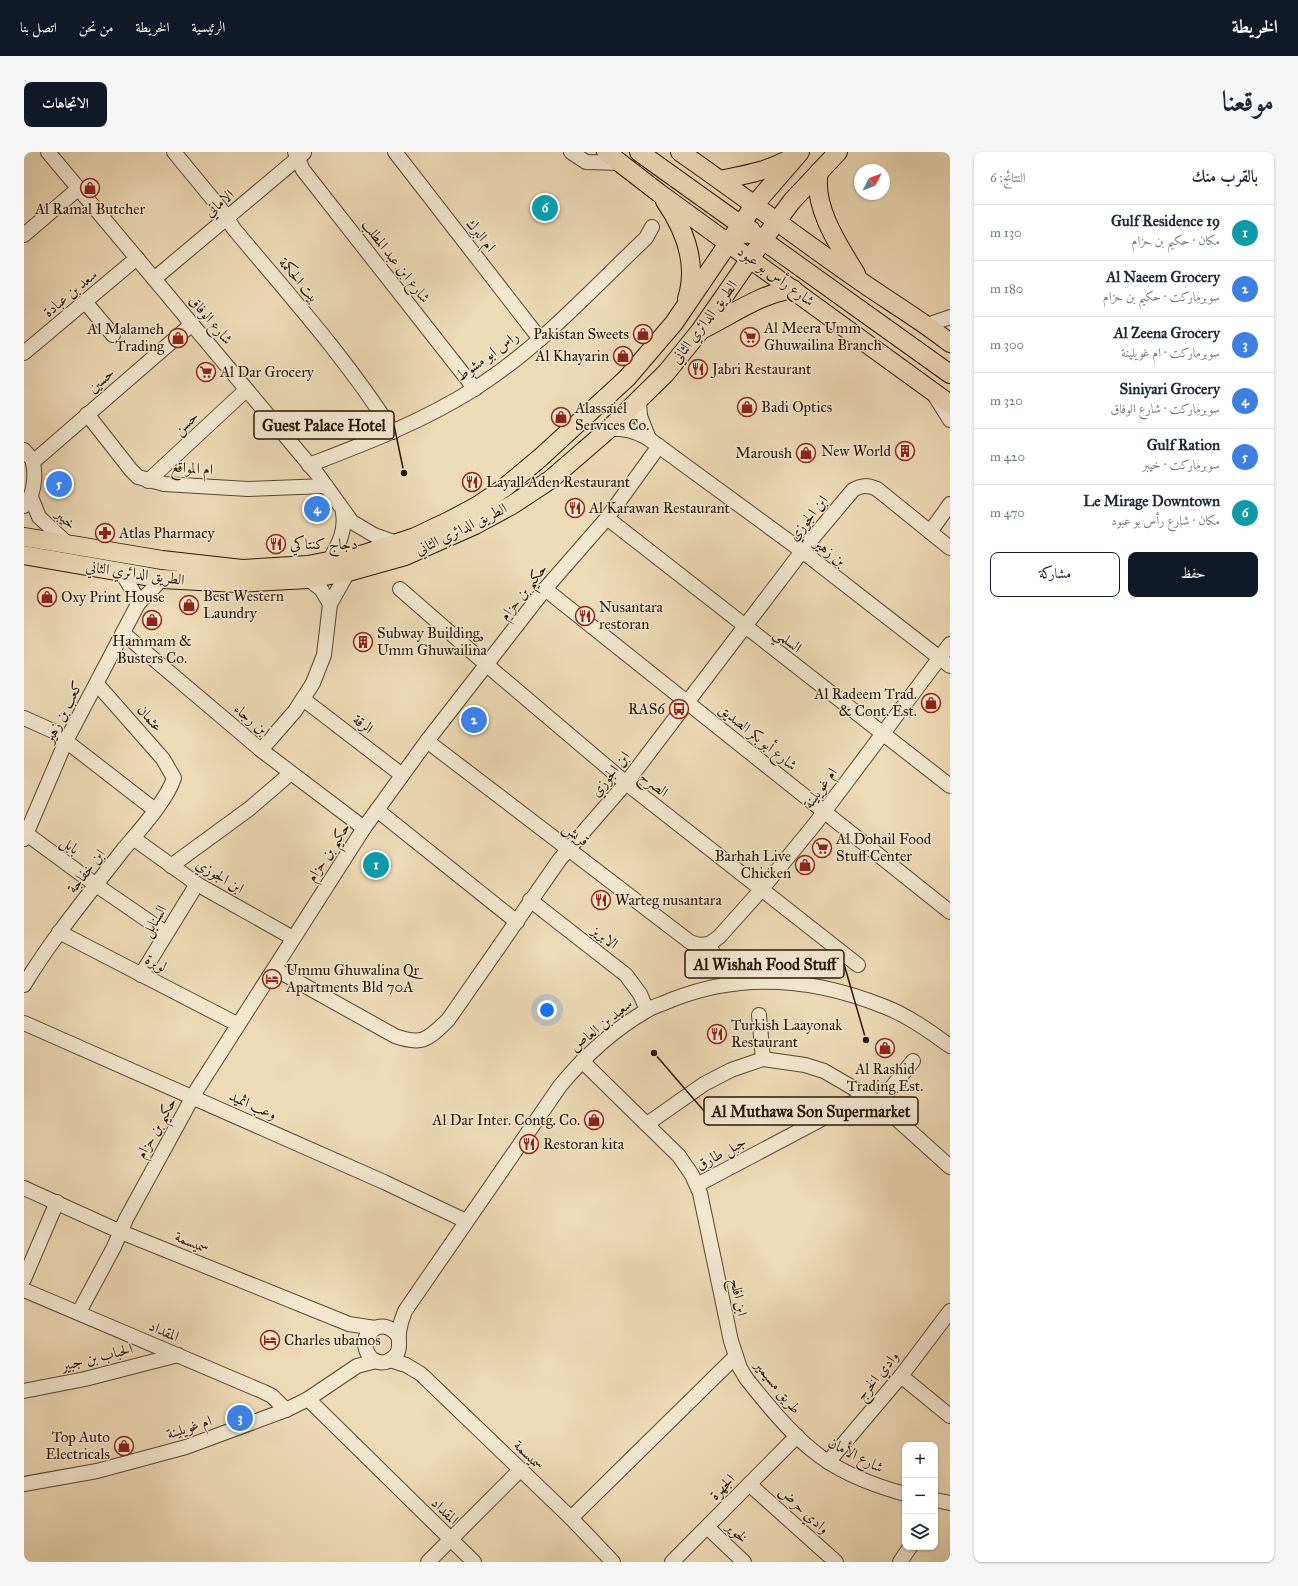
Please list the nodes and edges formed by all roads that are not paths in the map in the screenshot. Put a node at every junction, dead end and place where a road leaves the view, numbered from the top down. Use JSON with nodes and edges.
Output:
{"nodes":[{"id":1,"x":48,"y":152,"type":"edge"},
{"id":2,"x":174,"y":152,"type":"edge"},
{"id":3,"x":395,"y":152,"type":"edge"},
{"id":4,"x":571,"y":152,"type":"edge"},
{"id":5,"x":606,"y":152,"type":"edge"},
{"id":6,"x":639,"y":152,"type":"edge"},
{"id":7,"x":680,"y":152,"type":"edge"},
{"id":8,"x":800,"y":152,"type":"edge"},
{"id":9,"x":838,"y":152,"type":"edge"},
{"id":10,"x":299,"y":154,"type":"edge"},
{"id":11,"x":620,"y":163,"type":"junction"},
{"id":12,"x":819,"y":172,"type":"junction"},
{"id":13,"x":720,"y":180,"type":"junction"},
{"id":14,"x":79,"y":188,"type":"junction"},
{"id":15,"x":659,"y":192,"type":"junction"},
{"id":16,"x":755,"y":204,"type":"junction"},
{"id":17,"x":227,"y":218,"type":"junction"},
{"id":18,"x":778,"y":221,"type":"junction"},
{"id":19,"x":741,"y":225,"type":"junction"},
{"id":20,"x":652,"y":227,"type":"dead end"},
{"id":21,"x":24,"y":235,"type":"edge"},
{"id":22,"x":763,"y":240,"type":"junction"},
{"id":23,"x":728,"y":242,"type":"junction"},
{"id":24,"x":137,"y":258,"type":"junction"},
{"id":25,"x":751,"y":258,"type":"junction"},
{"id":26,"x":154,"y":279,"type":"junction"},
{"id":27,"x":859,"y":281,"type":"junction"},
{"id":28,"x":793,"y":289,"type":"junction"},
{"id":29,"x":86,"y":303,"type":"junction"},
{"id":30,"x":684,"y":310,"type":"junction"},
{"id":31,"x":950,"y":317,"type":"edge"},
{"id":32,"x":192,"y":324,"type":"junction"},
{"id":33,"x":928,"y":325,"type":"junction"},
{"id":34,"x":700,"y":331,"type":"junction"},
{"id":35,"x":113,"y":335,"type":"dead end"},
{"id":36,"x":540,"y":339,"type":"junction"},
{"id":37,"x":950,"y":343,"type":"edge"},
{"id":38,"x":24,"y":353,"type":"edge"},
{"id":39,"x":950,"y":374,"type":"edge"},
{"id":40,"x":475,"y":388,"type":"junction"},
{"id":41,"x":931,"y":389,"type":"junction"},
{"id":42,"x":246,"y":390,"type":"junction"},
{"id":43,"x":639,"y":400,"type":"junction"},
{"id":44,"x":950,"y":404,"type":"edge"},
{"id":45,"x":87,"y":414,"type":"junction"},
{"id":46,"x":950,"y":420,"type":"edge"},
{"id":47,"x":610,"y":429,"type":"junction"},
{"id":48,"x":394,"y":432,"type":"junction"},
{"id":49,"x":654,"y":442,"type":"junction"},
{"id":50,"x":24,"y":450,"type":"edge"},
{"id":51,"x":33,"y":462,"type":"junction"},
{"id":52,"x":309,"y":465,"type":"junction"},
{"id":53,"x":148,"y":481,"type":"junction"},
{"id":54,"x":326,"y":486,"type":"junction"},
{"id":55,"x":28,"y":502,"type":"edge"},
{"id":56,"x":950,"y":504,"type":"edge"},
{"id":57,"x":344,"y":513,"type":"junction"},
{"id":58,"x":607,"y":518,"type":"junction"},
{"id":59,"x":930,"y":532,"type":"junction"},
{"id":60,"x":24,"y":537,"type":"edge"},
{"id":61,"x":397,"y":543,"type":"junction"},
{"id":62,"x":68,"y":544,"type":"junction"},
{"id":63,"x":950,"y":548,"type":"edge"},
{"id":64,"x":802,"y":551,"type":"junction"},
{"id":65,"x":24,"y":555,"type":"edge"},
{"id":66,"x":329,"y":561,"type":"junction"},
{"id":67,"x":348,"y":572,"type":"junction"},
{"id":68,"x":122,"y":573,"type":"junction"},
{"id":69,"x":162,"y":579,"type":"junction"},
{"id":70,"x":308,"y":579,"type":"junction"},
{"id":71,"x":400,"y":588,"type":"dead end"},
{"id":72,"x":545,"y":589,"type":"junction"},
{"id":73,"x":138,"y":604,"type":"junction"},
{"id":74,"x":330,"y":604,"type":"junction"},
{"id":75,"x":745,"y":627,"type":"junction"},
{"id":76,"x":123,"y":633,"type":"junction"},
{"id":77,"x":950,"y":644,"type":"edge"},
{"id":78,"x":945,"y":662,"type":"edge"},
{"id":79,"x":488,"y":665,"type":"junction"},
{"id":80,"x":96,"y":684,"type":"junction"},
{"id":81,"x":303,"y":699,"type":"junction"},
{"id":82,"x":688,"y":703,"type":"junction"},
{"id":83,"x":24,"y":718,"type":"edge"},
{"id":84,"x":881,"y":734,"type":"junction"},
{"id":85,"x":66,"y":741,"type":"junction"},
{"id":86,"x":428,"y":741,"type":"junction"},
{"id":87,"x":261,"y":750,"type":"junction"},
{"id":88,"x":291,"y":773,"type":"junction"},
{"id":89,"x":402,"y":775,"type":"junction"},
{"id":90,"x":174,"y":778,"type":"joint"},
{"id":91,"x":626,"y":783,"type":"junction"},
{"id":92,"x":950,"y":786,"type":"edge"},
{"id":93,"x":155,"y":810,"type":"junction"},
{"id":94,"x":377,"y":810,"type":"junction"},
{"id":95,"x":824,"y":812,"type":"junction"},
{"id":96,"x":364,"y":828,"type":"junction"},
{"id":97,"x":25,"y":835,"type":"edge"},
{"id":98,"x":133,"y":838,"type":"junction"},
{"id":99,"x":568,"y":849,"type":"junction"},
{"id":100,"x":171,"y":866,"type":"junction"},
{"id":101,"x":197,"y":884,"type":"junction"},
{"id":102,"x":96,"y":885,"type":"junction"},
{"id":103,"x":761,"y":890,"type":"junction"},
{"id":104,"x":530,"y":900,"type":"junction"},
{"id":105,"x":950,"y":912,"type":"edge"},
{"id":106,"x":517,"y":922,"type":"junction"},
{"id":107,"x":59,"y":932,"type":"junction"},
{"id":108,"x":166,"y":933,"type":"junction"},
{"id":109,"x":293,"y":938,"type":"junction"},
{"id":110,"x":709,"y":944,"type":"junction"},
{"id":111,"x":858,"y":965,"type":"dead end"},
{"id":112,"x":274,"y":969,"type":"junction"},
{"id":113,"x":722,"y":972,"type":"dead end"},
{"id":114,"x":141,"y":975,"type":"junction"},
{"id":115,"x":24,"y":985,"type":"edge"},
{"id":116,"x":647,"y":1010,"type":"junction"},
{"id":117,"x":759,"y":1015,"type":"dead end"},
{"id":118,"x":24,"y":1023,"type":"edge"},
{"id":119,"x":238,"y":1024,"type":"junction"},
{"id":120,"x":950,"y":1046,"type":"edge"},
{"id":121,"x":763,"y":1059,"type":"junction"},
{"id":122,"x":582,"y":1061,"type":"junction"},
{"id":123,"x":913,"y":1061,"type":"dead end"},
{"id":124,"x":867,"y":1095,"type":"junction"},
{"id":125,"x":193,"y":1096,"type":"junction"},
{"id":126,"x":879,"y":1103,"type":"junction"},
{"id":127,"x":647,"y":1124,"type":"junction"},
{"id":128,"x":950,"y":1166,"type":"edge"},
{"id":129,"x":697,"y":1185,"type":"junction"},
{"id":130,"x":24,"y":1188,"type":"edge"},
{"id":131,"x":57,"y":1202,"type":"junction"},
{"id":132,"x":466,"y":1221,"type":"junction"},
{"id":133,"x":120,"y":1232,"type":"junction"},
{"id":134,"x":24,"y":1279,"type":"edge"},
{"id":135,"x":24,"y":1290,"type":"edge"},
{"id":136,"x":405,"y":1311,"type":"junction"},
{"id":137,"x":950,"y":1311,"type":"edge"},
{"id":138,"x":79,"y":1312,"type":"junction"},
{"id":139,"x":349,"y":1324,"type":"junction"},
{"id":140,"x":379,"y":1327,"type":"junction"},
{"id":141,"x":399,"y":1341,"type":"junction"},
{"id":142,"x":364,"y":1345,"type":"junction"},
{"id":143,"x":178,"y":1355,"type":"junction"},
{"id":144,"x":736,"y":1356,"type":"junction"},
{"id":145,"x":390,"y":1360,"type":"junction"},
{"id":146,"x":376,"y":1361,"type":"junction"},
{"id":147,"x":352,"y":1370,"type":"junction"},
{"id":148,"x":421,"y":1374,"type":"junction"},
{"id":149,"x":901,"y":1376,"type":"junction"},
{"id":150,"x":27,"y":1389,"type":"edge"},
{"id":151,"x":308,"y":1399,"type":"junction"},
{"id":152,"x":286,"y":1410,"type":"junction"},
{"id":153,"x":950,"y":1416,"type":"edge"},
{"id":154,"x":797,"y":1436,"type":"junction"},
{"id":155,"x":828,"y":1462,"type":"junction"},
{"id":156,"x":520,"y":1470,"type":"junction"},
{"id":157,"x":24,"y":1484,"type":"edge"},
{"id":158,"x":749,"y":1484,"type":"junction"},
{"id":159,"x":902,"y":1493,"type":"edge"},
{"id":160,"x":938,"y":1501,"type":"edge"},
{"id":161,"x":950,"y":1503,"type":"edge"},
{"id":162,"x":571,"y":1518,"type":"junction"},
{"id":163,"x":707,"y":1527,"type":"junction"},
{"id":164,"x":450,"y":1540,"type":"junction"},
{"id":165,"x":908,"y":1550,"type":"edge"},
{"id":166,"x":428,"y":1562,"type":"edge"},
{"id":167,"x":474,"y":1562,"type":"edge"},
{"id":168,"x":613,"y":1562,"type":"edge"},
{"id":169,"x":672,"y":1562,"type":"edge"},
{"id":170,"x":744,"y":1562,"type":"edge"},
{"id":171,"x":836,"y":1562,"type":"edge"},
{"id":172,"x":900,"y":1562,"type":"edge"}],
"edges":[{"from":1,"to":14,"type":"street","name":"شارع الوفاق"},
{"from":2,"to":17,"type":"street","name":"بيت الحكمة"},
{"from":3,"to":36,"type":"street","name":"ام البرك"},
{"from":4,"to":11,"type":"street"},
{"from":5,"to":11,"type":"main road","name":"شارع رأس بو عبود"},
{"from":6,"to":19,"type":"main road"},
{"from":7,"to":13,"type":"main road"},
{"from":8,"to":13,"type":"main road"},
{"from":8,"to":16,"type":"main road","name":"الطريق الدائري الثاني"},
{"from":9,"to":12,"type":"main road","name":"الطريق الدائري الثاني"},
{"from":10,"to":17,"type":"street","name":"الاماني"},
{"from":10,"to":40,"type":"street","name":"شارع ابن عبد المطلب"},
{"from":11,"to":15,"type":"main road","name":"شارع رأس بو عبود"},
{"from":12,"to":18,"type":"main road","name":"الطريق الدائري الثاني"},
{"from":12,"to":27,"type":"main road"},
{"from":13,"to":16,"type":"main road"},
{"from":14,"to":21,"type":"street"},
{"from":14,"to":24,"type":"street","name":"شارع الوفاق"},
{"from":15,"to":23,"type":"main road","name":"شارع رأس بو عبود"},
{"from":15,"to":30,"type":"main road"},
{"from":16,"to":18,"type":"main road"},
{"from":16,"to":19,"type":"main road","name":"الطريق الدائري الثاني"},
{"from":17,"to":26,"type":"street","name":"الاماني"},
{"from":17,"to":48,"type":"street","name":"بيت الحكمة"},
{"from":18,"to":19,"type":"main road"},
{"from":18,"to":22,"type":"main road","name":"الطريق الدائري الثاني"},
{"from":18,"to":27,"type":"main road"},
{"from":19,"to":23,"type":"main road","name":"الطريق الدائري الثاني"},
{"from":20,"to":36,"type":"street","name":"راس ابو مشوط"},
{"from":22,"to":23,"type":"main road"},
{"from":22,"to":25,"type":"main road","name":"الطريق الدائري الثاني"},
{"from":22,"to":39,"type":"main road"},
{"from":23,"to":25,"type":"main road","name":"شارع رأس بو عبود"},
{"from":23,"to":30,"type":"main road","name":"الطريق الدائري الثاني"},
{"from":24,"to":26,"type":"street","name":"شارع الوفاق"},
{"from":24,"to":29,"type":"street","name":"سعد بن عبادة"},
{"from":25,"to":28,"type":"main road","name":"شارع رأس بو عبود"},
{"from":25,"to":34,"type":"main road","name":"الطريق الدائري الثاني"},
{"from":26,"to":32,"type":"street","name":"شارع الوفاق"},
{"from":27,"to":33,"type":"main road"},
{"from":28,"to":34,"type":"main road"},
{"from":28,"to":41,"type":"main road","name":"شارع رأس بو عبود"},
{"from":29,"to":35,"type":"street"},
{"from":29,"to":38,"type":"street","name":"سعد بن عبادة"},
{"from":30,"to":61,"type":"main road","name":"الطريق الدائري الثاني"},
{"from":31,"to":33,"type":"street"},
{"from":32,"to":42,"type":"street","name":"شارع الوفاق"},
{"from":32,"to":45,"type":"street","name":"حسين"},
{"from":33,"to":37,"type":"main road"},
{"from":34,"to":43,"type":"main road","name":"الطريق الدائري الثاني"},
{"from":36,"to":40,"type":"street","name":"راس ابو مشوط"},
{"from":40,"to":48,"type":"street","name":"راس ابو مشوط"},
{"from":41,"to":44,"type":"main road","name":"شارع رأس بو عبود"},
{"from":41,"to":46,"type":"street","name":"شارع رأس بو عبود"},
{"from":42,"to":52,"type":"street","name":"شارع الوفاق"},
{"from":42,"to":53,"type":"street","name":"حسن"},
{"from":43,"to":47,"type":"main road","name":"الطريق الدائري الثاني"},
{"from":43,"to":49,"type":"street"},
{"from":45,"to":51,"type":"street","name":"حسين"},
{"from":45,"to":53,"type":"street","name":"ام المواقع"},
{"from":47,"to":49,"type":"street","name":"بن زهير"},
{"from":47,"to":67,"type":"main road","name":"الطريق الدائري الثاني"},
{"from":48,"to":52,"type":"street","name":"راس ابو مشوط"},
{"from":49,"to":58,"type":"street","name":"حكيم بن حزام"},
{"from":49,"to":64,"type":"street","name":"بن زهير"},
{"from":50,"to":51,"type":"street"},
{"from":51,"to":55,"type":"street","name":"خيبر"},
{"from":52,"to":54,"type":"street","name":"شارع الوفاق"},
{"from":53,"to":54,"type":"street","name":"ام المواقع"},
{"from":54,"to":57,"type":"street","name":"شارع الوفاق"},
{"from":55,"to":62,"type":"street","name":"خيبر"},
{"from":56,"to":59,"type":"street"},
{"from":57,"to":61,"type":"street","name":"شارع الوفاق"},
{"from":57,"to":66,"type":"street"},
{"from":58,"to":72,"type":"street","name":"حكيم بن حزام"},
{"from":58,"to":75,"type":"street","name":"السلمي"},
{"from":59,"to":63,"type":"street","name":"ابن الجوزي"},
{"from":59,"to":64,"type":"street","name":"ابن الجوزي"},
{"from":60,"to":62,"type":"main road","name":"الطريق الدائري الثاني"},
{"from":61,"to":66,"type":"main road","name":"الطريق الدائري الثاني"},
{"from":62,"to":66,"type":"main road","name":"الطريق الدائري الثاني"},
{"from":64,"to":75,"type":"street","name":"ابن الجوزي"},
{"from":64,"to":78,"type":"street","name":"بن زهير"},
{"from":65,"to":68,"type":"main road","name":"الطريق الدائري الثاني"},
{"from":67,"to":70,"type":"main road","name":"الطريق الدائري الثاني"},
{"from":67,"to":74,"type":"street"},
{"from":68,"to":69,"type":"main road","name":"الطريق الدائري الثاني"},
{"from":68,"to":73,"type":"street"},
{"from":69,"to":70,"type":"main road","name":"الطريق الدائري الثاني"},
{"from":69,"to":73,"type":"street","name":"كعب بن زهير"},
{"from":70,"to":74,"type":"street"},
{"from":71,"to":79,"type":"street","name":"الصرح"},
{"from":72,"to":79,"type":"street","name":"حكيم بن حزام"},
{"from":72,"to":82,"type":"street","name":"شارع أبو بكر الصديق"},
{"from":73,"to":76,"type":"street","name":"كعب بن زهير"},
{"from":74,"to":81,"type":"street"},
{"from":75,"to":82,"type":"street","name":"ابن الجوزي"},
{"from":75,"to":84,"type":"street","name":"السلمي"},
{"from":76,"to":80,"type":"street","name":"كعب بن زهير"},
{"from":76,"to":87,"type":"street","name":"ابن رجاء"},
{"from":77,"to":78,"type":"street","name":"ام غويلينة"},
{"from":78,"to":84,"type":"street","name":"ام غويلينة"},
{"from":79,"to":86,"type":"street","name":"حكيم بن حزام"},
{"from":79,"to":91,"type":"street","name":"الصرح"},
{"from":80,"to":85,"type":"street","name":"كعب بن زهير"},
{"from":80,"to":90,"type":"street","name":"عثمان"},
{"from":81,"to":87,"type":"street"},
{"from":81,"to":89,"type":"street","name":"الرقة"},
{"from":82,"to":91,"type":"street","name":"ابن الجوزي"},
{"from":82,"to":95,"type":"street","name":"شارع أبو بكر الصديق"},
{"from":83,"to":85,"type":"street"},
{"from":84,"to":92,"type":"street","name":"السلمي"},
{"from":84,"to":95,"type":"street","name":"ام غويلينة"},
{"from":85,"to":93,"type":"street"},
{"from":85,"to":97,"type":"street","name":"كعب بن زهير"},
{"from":86,"to":89,"type":"street","name":"حكيم بن حزام"},
{"from":86,"to":99,"type":"street","name":"قريش"},
{"from":87,"to":88,"type":"street","name":"ابن رجاء"},
{"from":88,"to":96,"type":"street","name":"ابن رجاء"},
{"from":88,"to":100,"type":"street"},
{"from":89,"to":94,"type":"street","name":"حكيم بن حزام"},
{"from":90,"to":93,"type":"street","name":"ابن خفاجة"},
{"from":91,"to":99,"type":"street","name":"ابن الجوزي"},
{"from":91,"to":103,"type":"street","name":"الصرح"},
{"from":93,"to":98,"type":"street","name":"ابن خفاجة"},
{"from":94,"to":96,"type":"street","name":"حكيم بن حزام"},
{"from":94,"to":106,"type":"street"},
{"from":95,"to":103,"type":"street","name":"ام غويلينة"},
{"from":95,"to":105,"type":"street","name":"شارع أبو بكر الصديق"},
{"from":96,"to":109,"type":"street","name":"حكيم بن حزام"},
{"from":97,"to":102,"type":"street","name":"بابل"},
{"from":98,"to":100,"type":"street","name":"ابن الجوزي"},
{"from":98,"to":102,"type":"street","name":"ابن خفاجة"},
{"from":99,"to":104,"type":"street","name":"ابن الجوزي"},
{"from":99,"to":110,"type":"street","name":"قريش"},
{"from":100,"to":101,"type":"street","name":"ابن الجوزي"},
{"from":101,"to":108,"type":"street","name":"السنابل"},
{"from":101,"to":109,"type":"street","name":"ابن الجوزي"},
{"from":102,"to":107,"type":"street","name":"ابن خفاجة"},
{"from":102,"to":108,"type":"street","name":"بابل"},
{"from":103,"to":110,"type":"street","name":"ام غويلينة"},
{"from":103,"to":111,"type":"street","name":"الصرح"},
{"from":104,"to":106,"type":"street","name":"ابن الجوزي"},
{"from":104,"to":116,"type":"street","name":"الابريز"},
{"from":106,"to":112,"type":"street","name":"ابن الجوزي"},
{"from":107,"to":114,"type":"street","name":"لوبرة"},
{"from":107,"to":115,"type":"street","name":"ابن خفاجة"},
{"from":108,"to":114,"type":"street","name":"السنابل"},
{"from":109,"to":112,"type":"street","name":"حكيم بن حزام"},
{"from":110,"to":113,"type":"street"},
{"from":112,"to":119,"type":"street","name":"حكيم بن حزام"},
{"from":114,"to":119,"type":"street","name":"لوبرة"},
{"from":116,"to":120,"type":"street","name":"سعيد بن العاص"},
{"from":116,"to":122,"type":"street","name":"سعيد بن العاص"},
{"from":117,"to":121,"type":"street"},
{"from":118,"to":125,"type":"street","name":"وعب اثميد"},
{"from":119,"to":125,"type":"street","name":"حكيم بن حزام"},
{"from":121,"to":124,"type":"street"},
{"from":121,"to":127,"type":"street"},
{"from":122,"to":127,"type":"street","name":"ابن افلح"},
{"from":122,"to":132,"type":"street","name":"سعيد بن العاص"},
{"from":123,"to":126,"type":"street"},
{"from":124,"to":126,"type":"street"},
{"from":124,"to":129,"type":"street","name":"جبل طارق"},
{"from":125,"to":132,"type":"street","name":"وعب اثميد"},
{"from":125,"to":133,"type":"street","name":"حكيم بن حزام"},
{"from":126,"to":128,"type":"street"},
{"from":127,"to":129,"type":"street","name":"ابن افلح"},
{"from":129,"to":144,"type":"street","name":"ابن افلح"},
{"from":130,"to":131,"type":"street","name":"سميسمة"},
{"from":131,"to":133,"type":"street","name":"سميسمة"},
{"from":131,"to":134,"type":"street"},
{"from":132,"to":136,"type":"street","name":"سعيد بن العاص"},
{"from":133,"to":138,"type":"street","name":"حكيم بن حزام"},
{"from":133,"to":139,"type":"street","name":"سميسمة"},
{"from":135,"to":138,"type":"street","name":"المقداد"},
{"from":136,"to":140,"type":"street","name":"سعيد بن العاص"},
{"from":136,"to":141,"type":"street","name":"سعيد بن العاص"},
{"from":137,"to":149,"type":"street","name":"وادي الخرج"},
{"from":138,"to":143,"type":"street","name":"المقداد"},
{"from":139,"to":140,"type":"street","name":"سميسمة"},
{"from":139,"to":142,"type":"street","name":"سميسمة"},
{"from":140,"to":141,"type":"street"},
{"from":140,"to":142,"type":"street"},
{"from":141,"to":145,"type":"street"},
{"from":141,"to":148,"type":"street","name":"سميسمة"},
{"from":142,"to":146,"type":"street"},
{"from":142,"to":147,"type":"street","name":"ام غويلينة"},
{"from":143,"to":150,"type":"street","name":"الحباب بن جبير"},
{"from":143,"to":152,"type":"street","name":"المقداد"},
{"from":144,"to":154,"type":"street","name":"طريق مسيمير"},
{"from":144,"to":162,"type":"street"},
{"from":145,"to":146,"type":"street"},
{"from":145,"to":148,"type":"street","name":"سميسمة"},
{"from":146,"to":147,"type":"street","name":"ام غويلينة"},
{"from":147,"to":151,"type":"street","name":"ام غويلينة"},
{"from":148,"to":156,"type":"street","name":"سميسمة"},
{"from":149,"to":153,"type":"street"},
{"from":149,"to":155,"type":"street","name":"وادي الخرج"},
{"from":151,"to":152,"type":"street","name":"ام غويلينة"},
{"from":151,"to":164,"type":"street","name":"المقداد"},
{"from":152,"to":157,"type":"street","name":"ام غويلينة"},
{"from":154,"to":155,"type":"street","name":"شارع الأمان"},
{"from":154,"to":158,"type":"street","name":"الجهرة"},
{"from":155,"to":159,"type":"street","name":"شارع الأمان"},
{"from":156,"to":162,"type":"street","name":"سميسمة"},
{"from":156,"to":164,"type":"street"},
{"from":158,"to":163,"type":"street","name":"الجهرة"},
{"from":158,"to":171,"type":"street","name":"وادي حرض"},
{"from":160,"to":161,"type":"street"},
{"from":162,"to":168,"type":"street","name":"سميسمة"},
{"from":163,"to":169,"type":"street","name":"الجهرة"},
{"from":163,"to":170,"type":"street","name":"لخوير"},
{"from":164,"to":166,"type":"street"},
{"from":164,"to":167,"type":"street","name":"المقداد"},
{"from":165,"to":172,"type":"street"}]}
